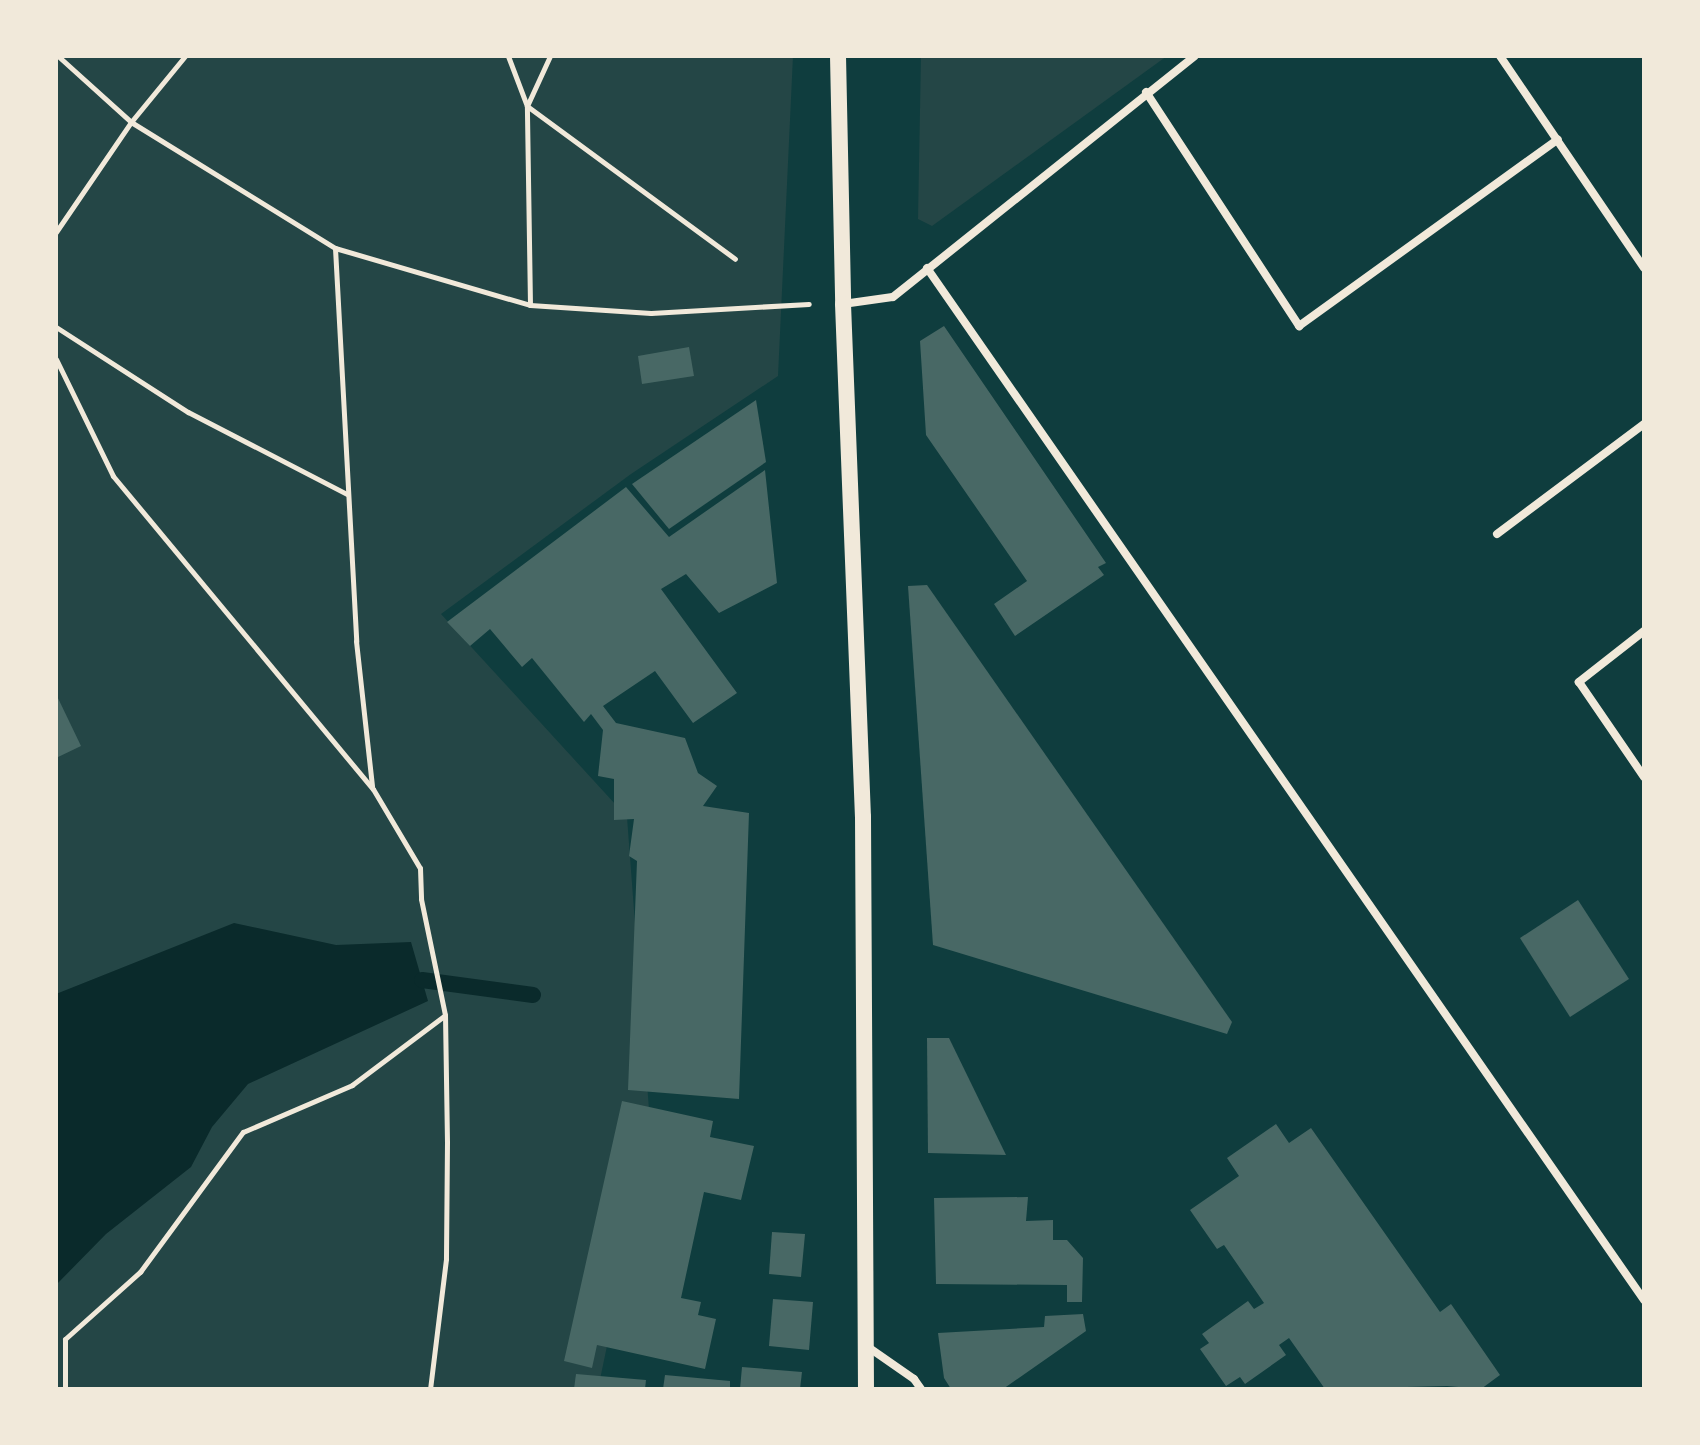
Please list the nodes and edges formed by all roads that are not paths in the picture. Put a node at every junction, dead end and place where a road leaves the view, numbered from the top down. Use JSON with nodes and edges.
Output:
{"nodes":[{"id":1,"x":838,"y":56,"type":"edge"},
{"id":2,"x":1195,"y":56,"type":"edge"},
{"id":3,"x":1500,"y":56,"type":"edge"},
{"id":4,"x":1146,"y":92,"type":"junction"},
{"id":5,"x":1558,"y":139,"type":"junction"},
{"id":6,"x":927,"y":268,"type":"junction"},
{"id":7,"x":1644,"y":268,"type":"edge"},
{"id":8,"x":843,"y":304,"type":"junction"},
{"id":9,"x":1644,"y":424,"type":"edge"},
{"id":10,"x":1497,"y":534,"type":"dead end"},
{"id":11,"x":1644,"y":631,"type":"edge"},
{"id":12,"x":1644,"y":777,"type":"edge"},
{"id":13,"x":1644,"y":1300,"type":"edge"},
{"id":14,"x":868,"y":1347,"type":"junction"},
{"id":15,"x":866,"y":1389,"type":"edge"},
{"id":16,"x":921,"y":1389,"type":"edge"}],
"edges":[{"from":1,"to":8,"type":"main road"},
{"from":2,"to":4,"type":"street"},
{"from":3,"to":5,"type":"street"},
{"from":4,"to":5,"type":"street"},
{"from":4,"to":6,"type":"street"},
{"from":5,"to":7,"type":"street"},
{"from":6,"to":8,"type":"street"},
{"from":6,"to":13,"type":"street"},
{"from":8,"to":14,"type":"main road"},
{"from":9,"to":10,"type":"street"},
{"from":11,"to":12,"type":"street"},
{"from":14,"to":15,"type":"main road"},
{"from":14,"to":16,"type":"street"}]}
